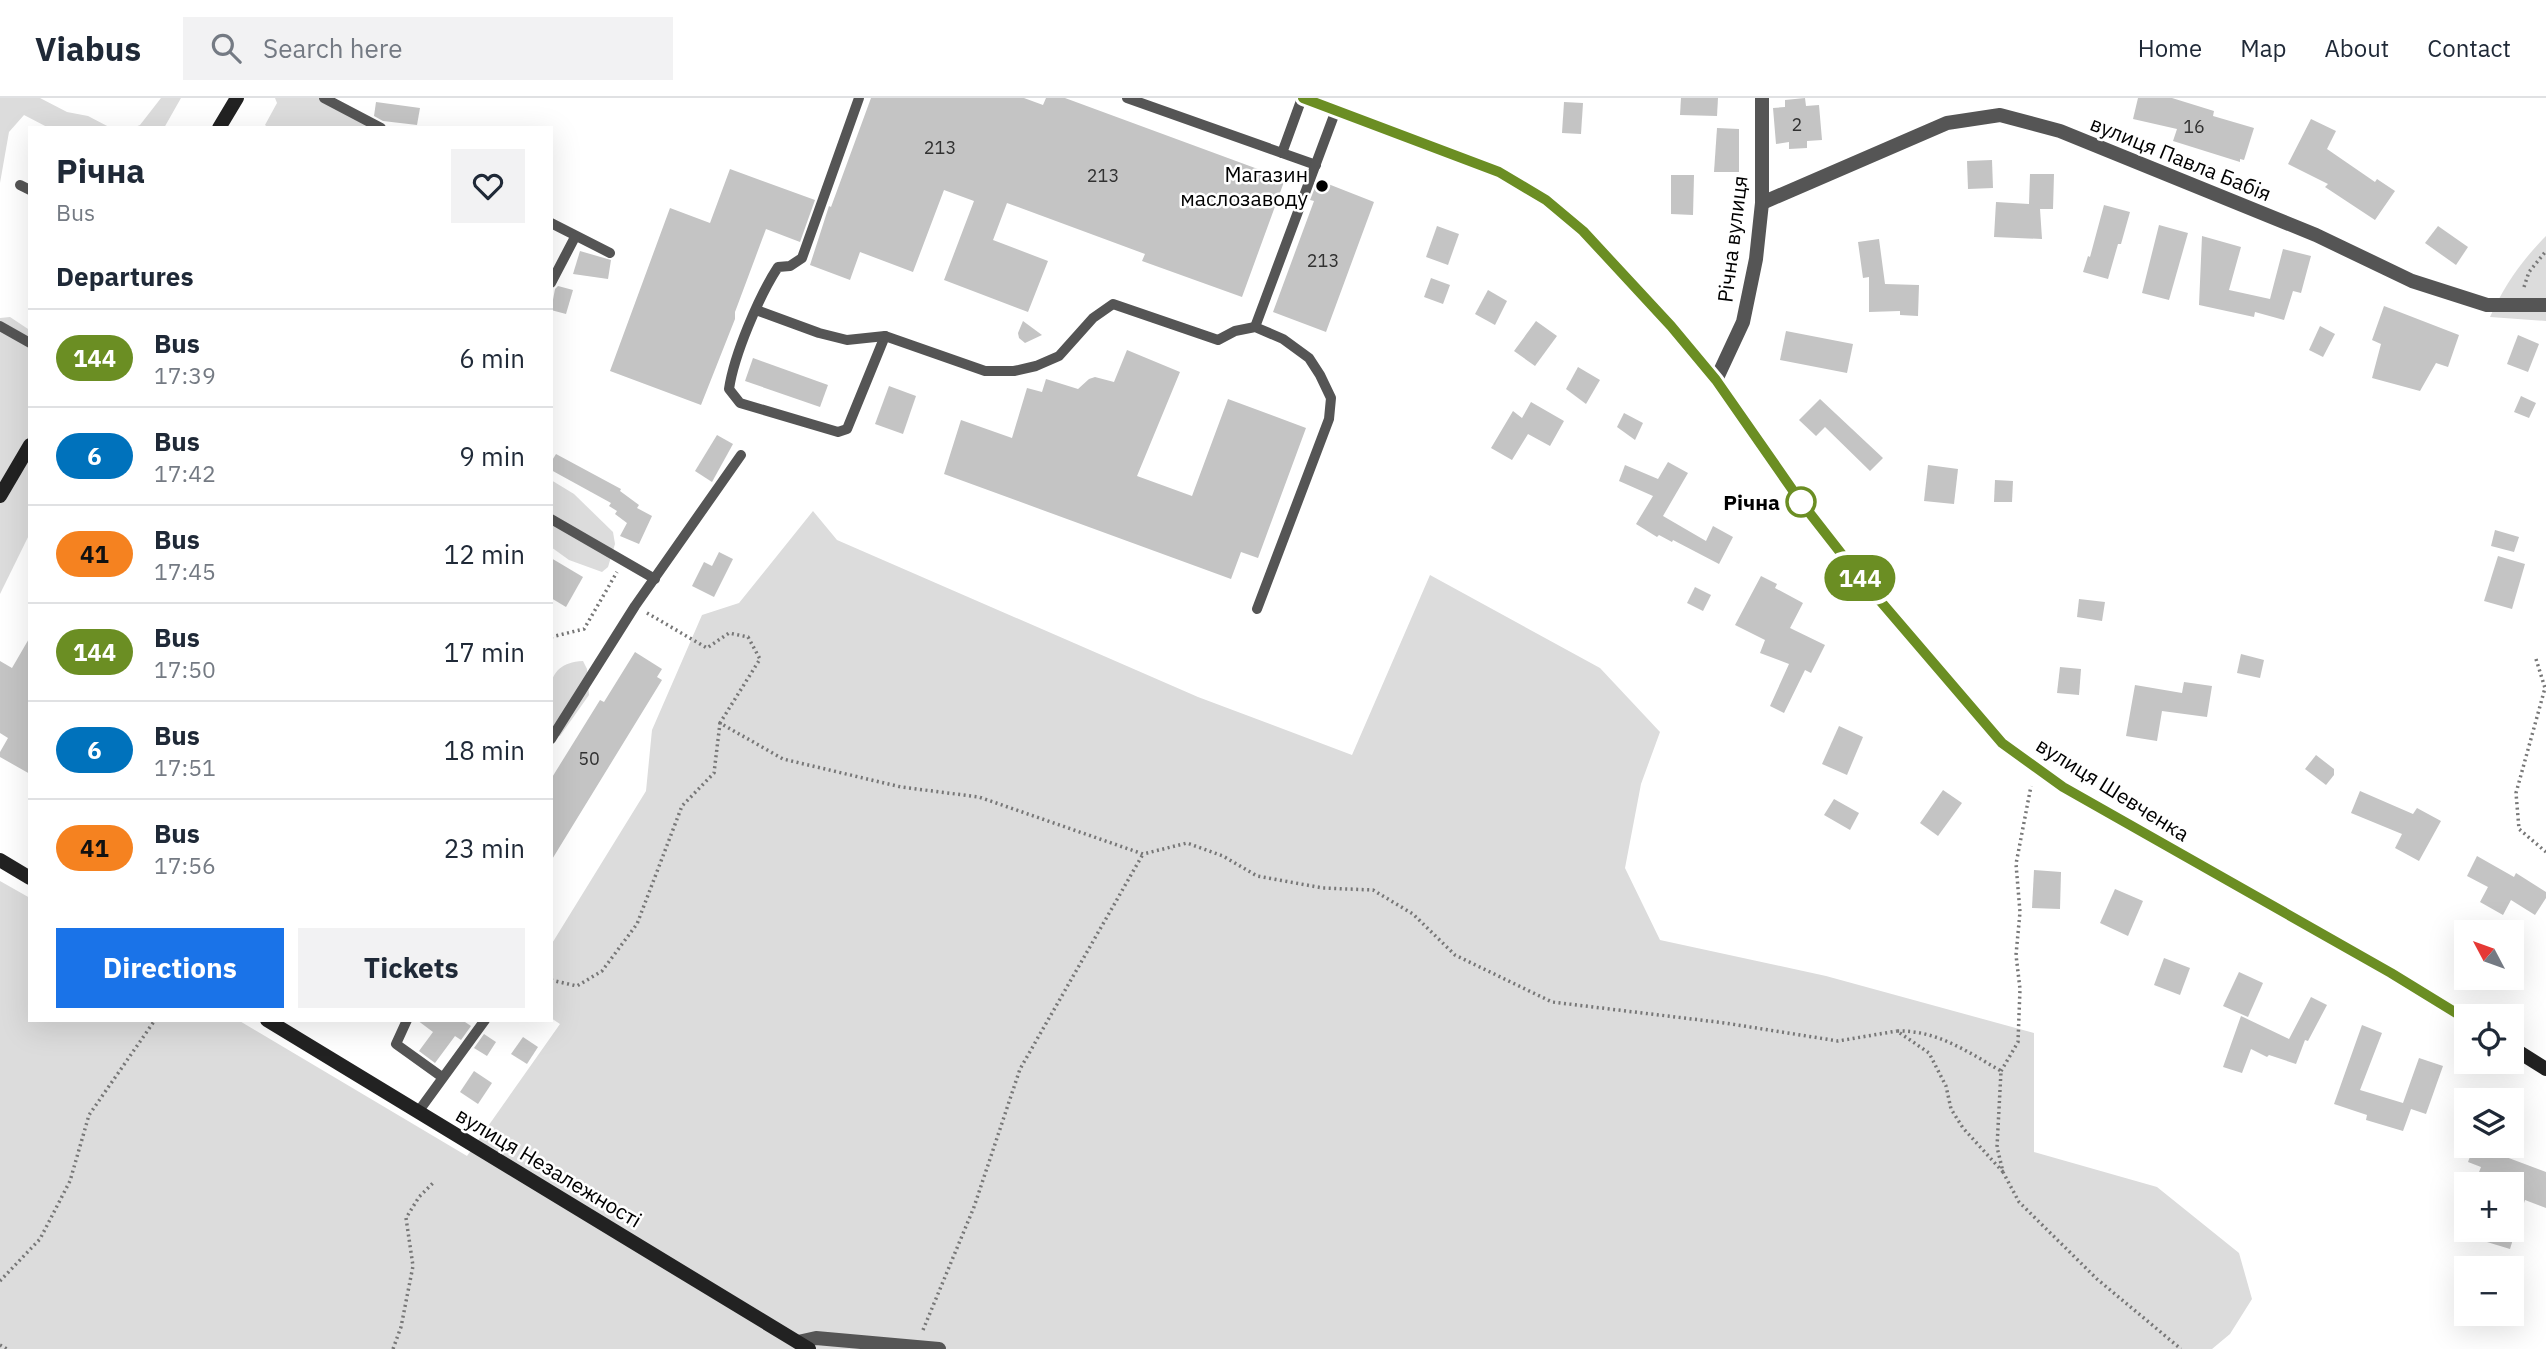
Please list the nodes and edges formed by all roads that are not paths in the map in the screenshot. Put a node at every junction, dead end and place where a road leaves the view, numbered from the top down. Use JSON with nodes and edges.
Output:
{"nodes":[{"id":1,"x":237,"y":98,"type":"edge"},
{"id":2,"x":324,"y":98,"type":"edge"},
{"id":3,"x":859,"y":98,"type":"edge"},
{"id":4,"x":1127,"y":98,"type":"edge"},
{"id":5,"x":1302,"y":98,"type":"edge"},
{"id":6,"x":1762,"y":98,"type":"edge"},
{"id":7,"x":1336,"y":110,"type":"junction"},
{"id":8,"x":220,"y":126,"type":"edge"},
{"id":9,"x":377,"y":126,"type":"edge"},
{"id":10,"x":1282,"y":153,"type":"junction"},
{"id":11,"x":1316,"y":165,"type":"junction"},
{"id":12,"x":1762,"y":203,"type":"junction"},
{"id":13,"x":553,"y":224,"type":"edge"},
{"id":14,"x":575,"y":237,"type":"junction"},
{"id":15,"x":610,"y":253,"type":"dead end"},
{"id":16,"x":553,"y":279,"type":"edge"},
{"id":17,"x":2546,"y":304,"type":"edge"},
{"id":18,"x":757,"y":310,"type":"junction"},
{"id":19,"x":0,"y":326,"type":"edge"},
{"id":20,"x":1255,"y":327,"type":"junction"},
{"id":21,"x":885,"y":336,"type":"junction"},
{"id":22,"x":28,"y":342,"type":"edge"},
{"id":23,"x":1716,"y":380,"type":"junction"},
{"id":24,"x":28,"y":447,"type":"edge"},
{"id":25,"x":741,"y":454,"type":"dead end"},
{"id":26,"x":0,"y":495,"type":"edge"},
{"id":27,"x":553,"y":520,"type":"edge"},
{"id":28,"x":655,"y":579,"type":"junction"},
{"id":29,"x":1256,"y":609,"type":"dead end"},
{"id":30,"x":553,"y":736,"type":"edge"},
{"id":31,"x":0,"y":860,"type":"edge"},
{"id":32,"x":28,"y":877,"type":"edge"},
{"id":33,"x":2454,"y":1012,"type":"edge"},
{"id":34,"x":270,"y":1022,"type":"edge"},
{"id":35,"x":406,"y":1022,"type":"edge"},
{"id":36,"x":483,"y":1022,"type":"edge"},
{"id":37,"x":2524,"y":1055,"type":"edge"},
{"id":38,"x":2546,"y":1069,"type":"edge"},
{"id":39,"x":442,"y":1077,"type":"junction"},
{"id":40,"x":418,"y":1112,"type":"junction"},
{"id":41,"x":804,"y":1346,"type":"edge"},
{"id":42,"x":939,"y":1349,"type":"edge"}],
"edges":[{"from":1,"to":8,"type":"street"},
{"from":2,"to":9,"type":"lane"},
{"from":3,"to":18,"type":"lane"},
{"from":4,"to":10,"type":"lane"},
{"from":5,"to":7,"type":"street","name":"вулиця Шевченка"},
{"from":5,"to":10,"type":"lane"},
{"from":6,"to":12,"type":"street","name":"Річна вулиця"},
{"from":7,"to":11,"type":"lane"},
{"from":7,"to":23,"type":"street","name":"вулиця Шевченка"},
{"from":10,"to":11,"type":"lane"},
{"from":11,"to":20,"type":"lane"},
{"from":12,"to":17,"type":"street","name":"вулиця Павла Бабія"},
{"from":12,"to":23,"type":"street","name":"Річна вулиця"},
{"from":13,"to":14,"type":"lane"},
{"from":14,"to":15,"type":"lane"},
{"from":14,"to":16,"type":"lane"},
{"from":18,"to":21,"type":"lane"},
{"from":18,"to":21,"type":"lane"},
{"from":19,"to":22,"type":"lane"},
{"from":20,"to":21,"type":"lane"},
{"from":20,"to":29,"type":"lane"},
{"from":23,"to":33,"type":"street","name":"вулиця Шевченка"},
{"from":24,"to":26,"type":"street"},
{"from":25,"to":28,"type":"lane"},
{"from":27,"to":28,"type":"lane"},
{"from":28,"to":30,"type":"lane"},
{"from":31,"to":32,"type":"street"},
{"from":34,"to":40,"type":"street","name":"вулиця Незалежності"},
{"from":35,"to":39,"type":"lane"},
{"from":36,"to":39,"type":"lane"},
{"from":37,"to":38,"type":"street"},
{"from":39,"to":40,"type":"lane"},
{"from":40,"to":41,"type":"street","name":"вулиця Незалежності"},
{"from":41,"to":42,"type":"street"}]}
